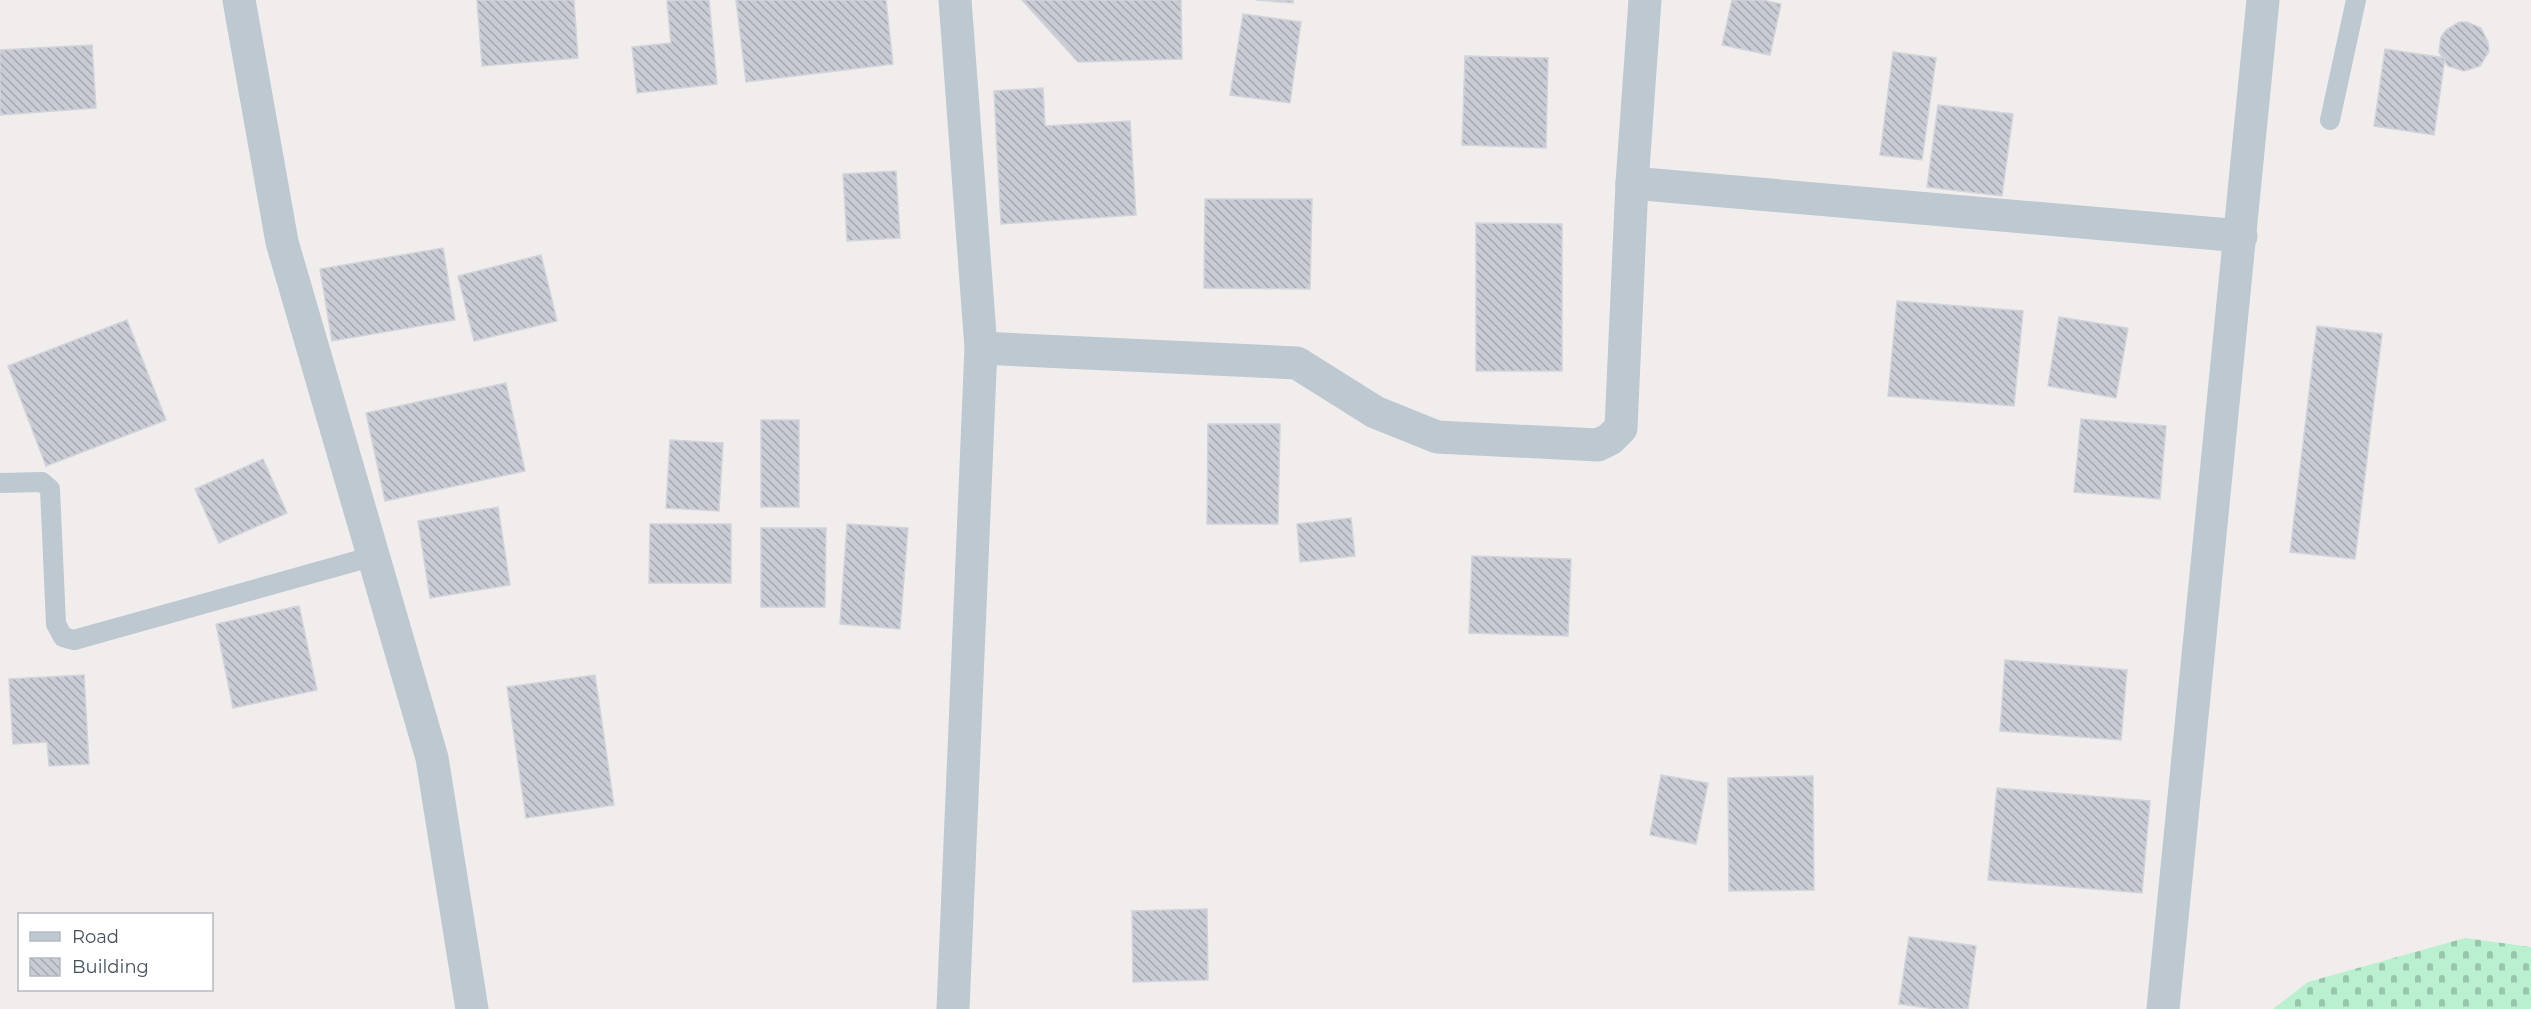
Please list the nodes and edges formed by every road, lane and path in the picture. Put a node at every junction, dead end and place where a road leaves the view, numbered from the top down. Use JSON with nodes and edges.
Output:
{"nodes":[{"id":1,"x":239,"y":0,"type":"edge"},
{"id":2,"x":955,"y":0,"type":"edge"},
{"id":3,"x":1645,"y":0,"type":"edge"},
{"id":4,"x":2263,"y":0,"type":"edge"},
{"id":5,"x":2356,"y":0,"type":"edge"},
{"id":6,"x":2330,"y":120,"type":"dead end"},
{"id":7,"x":1632,"y":183,"type":"junction"},
{"id":8,"x":2241,"y":236,"type":"junction"},
{"id":9,"x":981,"y":348,"type":"junction"},
{"id":10,"x":0,"y":483,"type":"edge"},
{"id":11,"x":374,"y":556,"type":"junction"},
{"id":12,"x":472,"y":1009,"type":"edge"},
{"id":13,"x":953,"y":1009,"type":"edge"},
{"id":14,"x":2163,"y":1009,"type":"edge"}],
"edges":[{"from":1,"to":11,"type":"street"},
{"from":2,"to":9,"type":"street"},
{"from":3,"to":7,"type":"street"},
{"from":4,"to":8,"type":"street"},
{"from":5,"to":6,"type":"lane"},
{"from":7,"to":8,"type":"street"},
{"from":7,"to":9,"type":"street"},
{"from":8,"to":14,"type":"street"},
{"from":9,"to":13,"type":"street"},
{"from":10,"to":11,"type":"lane"},
{"from":11,"to":12,"type":"street"}]}
